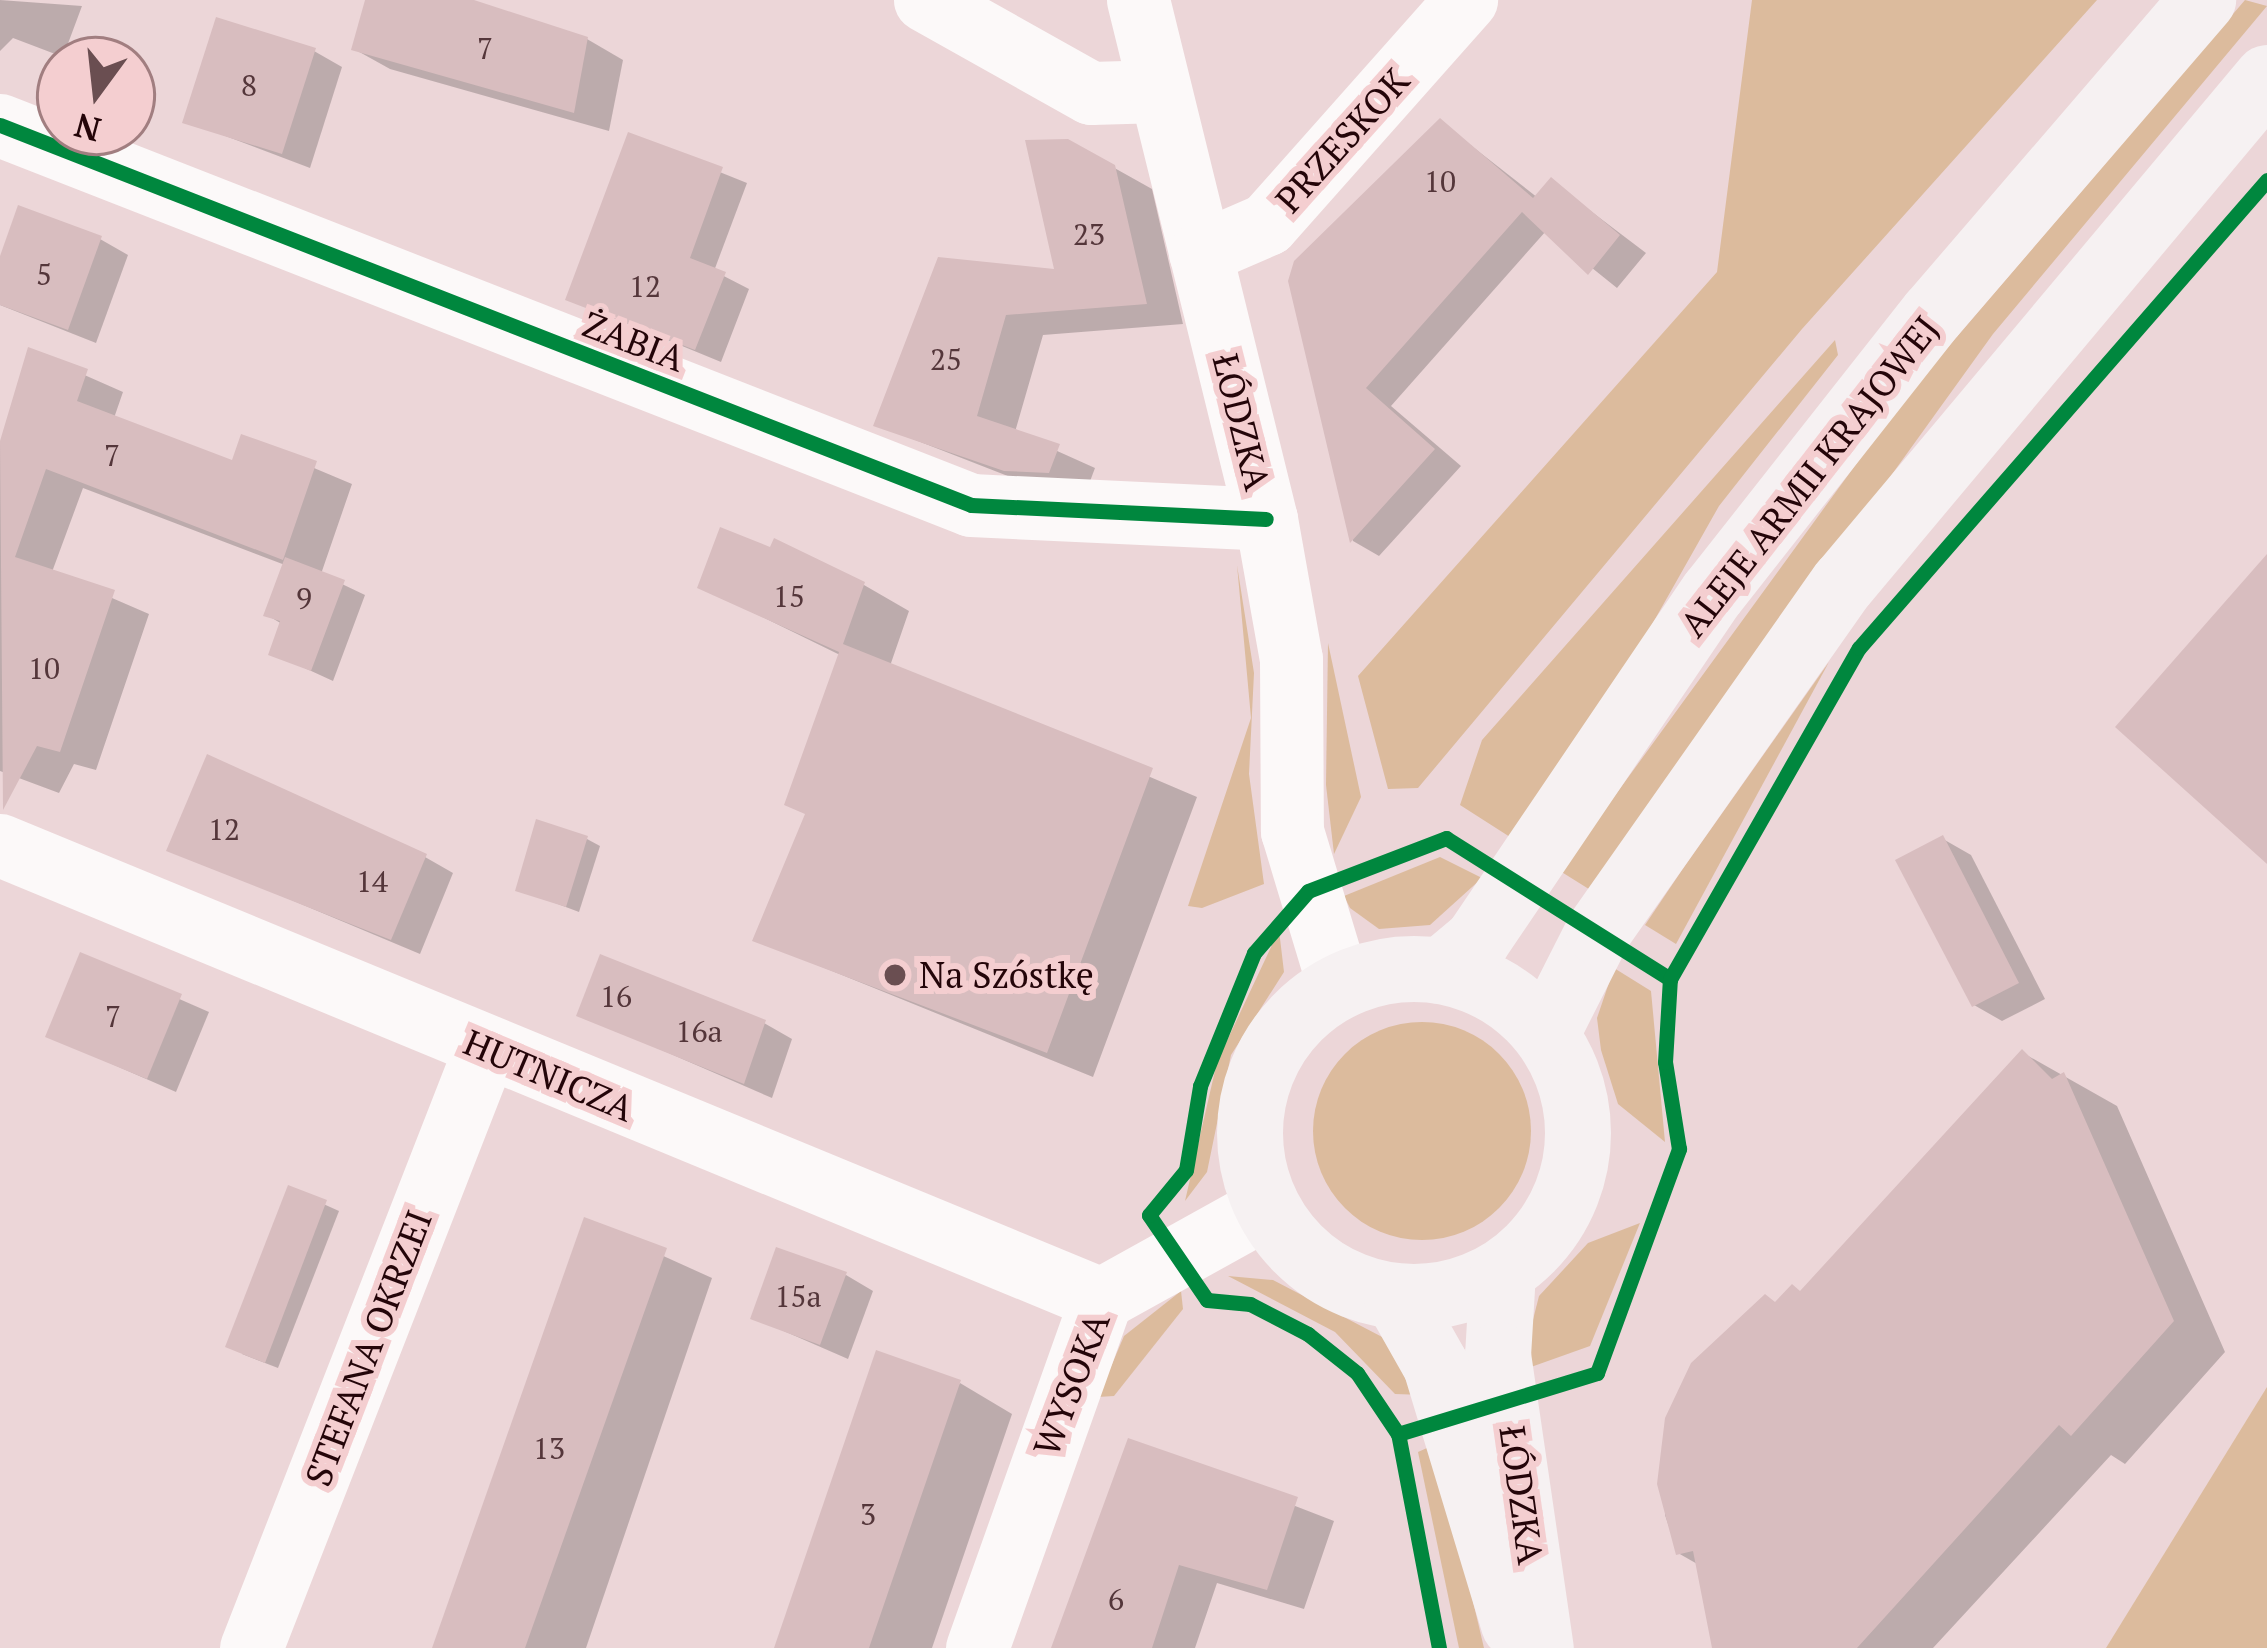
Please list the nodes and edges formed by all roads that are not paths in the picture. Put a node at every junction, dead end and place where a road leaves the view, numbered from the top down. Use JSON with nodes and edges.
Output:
{"nodes":[{"id":1,"x":925,"y":0,"type":"edge"},
{"id":2,"x":1138,"y":0,"type":"edge"},
{"id":3,"x":1466,"y":0,"type":"edge"},
{"id":4,"x":2204,"y":0,"type":"edge"},
{"id":5,"x":2267,"y":79,"type":"edge"},
{"id":6,"x":1160,"y":91,"type":"junction"},
{"id":7,"x":0,"y":125,"type":"edge"},
{"id":8,"x":1200,"y":253,"type":"junction"},
{"id":9,"x":1266,"y":519,"type":"junction"},
{"id":10,"x":0,"y":845,"type":"edge"},
{"id":11,"x":1441,"y":971,"type":"junction"},
{"id":12,"x":1340,"y":987,"type":"junction"},
{"id":13,"x":1546,"y":1035,"type":"junction"},
{"id":14,"x":485,"y":1048,"type":"junction"},
{"id":15,"x":1267,"y":1207,"type":"junction"},
{"id":16,"x":1504,"y":1272,"type":"junction"},
{"id":17,"x":1396,"y":1297,"type":"junction"},
{"id":18,"x":1101,"y":1299,"type":"junction"},
{"id":19,"x":250,"y":1648,"type":"edge"},
{"id":20,"x":977,"y":1648,"type":"edge"},
{"id":21,"x":1522,"y":1648,"type":"edge"},
{"id":22,"x":1540,"y":1648,"type":"edge"}],
"edges":[{"from":1,"to":6,"type":"street"},
{"from":2,"to":6,"type":"street","name":"ŁÓDZKA"},
{"from":3,"to":8,"type":"street","name":"PRZESKOK"},
{"from":4,"to":11,"type":"main road","name":"ALEJE ARMII KRAJOWEJ"},
{"from":5,"to":13,"type":"main road"},
{"from":6,"to":8,"type":"street","name":"ŁÓDZKA"},
{"from":7,"to":9,"type":"street","name":"ŻABIA"},
{"from":8,"to":9,"type":"street","name":"ŁÓDZKA"},
{"from":9,"to":12,"type":"street","name":"ŁÓDZKA"},
{"from":10,"to":14,"type":"street","name":"HUTNICZA"},
{"from":11,"to":12,"type":"main road"},
{"from":11,"to":13,"type":"main road"},
{"from":12,"to":15,"type":"main road"},
{"from":13,"to":16,"type":"main road"},
{"from":14,"to":18,"type":"street","name":"HUTNICZA"},
{"from":14,"to":19,"type":"street","name":"STEFANA OKRZEI"},
{"from":15,"to":17,"type":"main road"},
{"from":15,"to":18,"type":"street","name":"WYSOKA"},
{"from":16,"to":17,"type":"main road"},
{"from":16,"to":22,"type":"main road","name":"ŁÓDZKA"},
{"from":17,"to":21,"type":"main road","name":"ŁÓDZKA"},
{"from":18,"to":20,"type":"street","name":"WYSOKA"}]}
